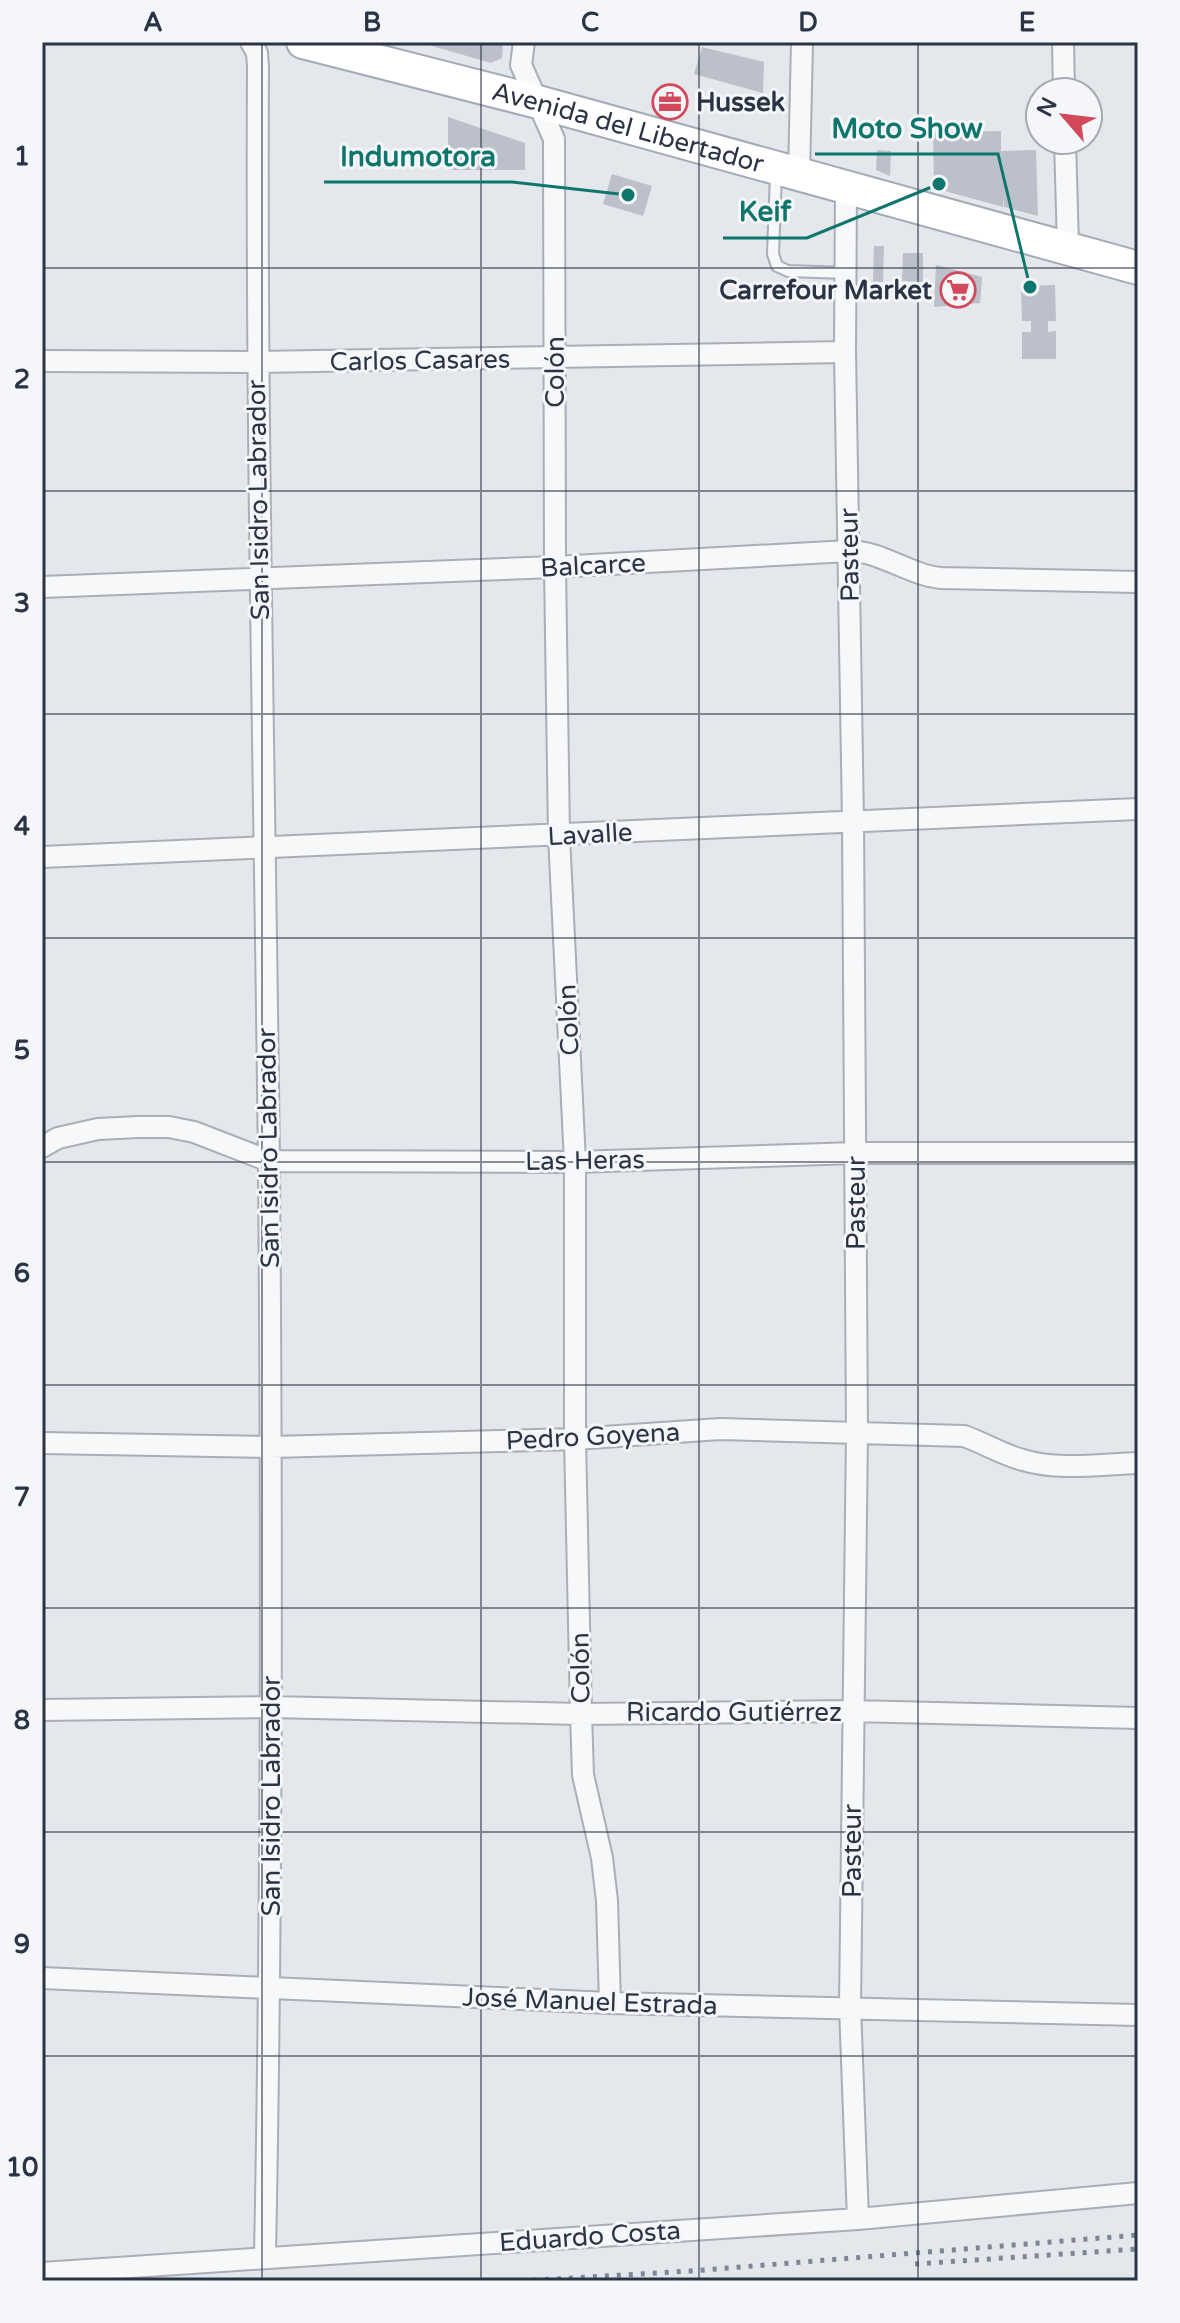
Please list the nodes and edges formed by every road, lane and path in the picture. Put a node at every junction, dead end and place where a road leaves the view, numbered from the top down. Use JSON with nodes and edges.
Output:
{"nodes":[{"id":1,"x":251,"y":42,"type":"edge"},
{"id":2,"x":303,"y":42,"type":"edge"},
{"id":3,"x":524,"y":42,"type":"edge"},
{"id":4,"x":802,"y":42,"type":"edge"},
{"id":5,"x":1063,"y":42,"type":"edge"},
{"id":6,"x":1064,"y":76,"type":"edge"},
{"id":7,"x":538,"y":102,"type":"junction"},
{"id":8,"x":1065,"y":156,"type":"edge"},
{"id":9,"x":787,"y":171,"type":"junction"},
{"id":10,"x":846,"y":187,"type":"junction"},
{"id":11,"x":1068,"y":247,"type":"junction"},
{"id":12,"x":1138,"y":268,"type":"edge"},
{"id":13,"x":846,"y":273,"type":"junction"},
{"id":14,"x":845,"y":352,"type":"junction"},
{"id":15,"x":555,"y":358,"type":"junction"},
{"id":16,"x":42,"y":361,"type":"edge"},
{"id":17,"x":257,"y":362,"type":"junction"},
{"id":18,"x":849,"y":551,"type":"junction"},
{"id":19,"x":555,"y":567,"type":"junction"},
{"id":20,"x":259,"y":577,"type":"junction"},
{"id":21,"x":1138,"y":582,"type":"edge"},
{"id":22,"x":42,"y":587,"type":"edge"},
{"id":23,"x":1138,"y":809,"type":"edge"},
{"id":24,"x":853,"y":820,"type":"junction"},
{"id":25,"x":559,"y":836,"type":"junction"},
{"id":26,"x":264,"y":848,"type":"junction"},
{"id":27,"x":42,"y":857,"type":"edge"},
{"id":28,"x":42,"y":1147,"type":"edge"},
{"id":29,"x":856,"y":1153,"type":"junction"},
{"id":30,"x":1138,"y":1153,"type":"edge"},
{"id":31,"x":269,"y":1161,"type":"junction"},
{"id":32,"x":575,"y":1162,"type":"junction"},
{"id":33,"x":857,"y":1432,"type":"junction"},
{"id":34,"x":575,"y":1439,"type":"junction"},
{"id":35,"x":42,"y":1443,"type":"edge"},
{"id":36,"x":271,"y":1447,"type":"junction"},
{"id":37,"x":1138,"y":1463,"type":"edge"},
{"id":38,"x":271,"y":1707,"type":"junction"},
{"id":39,"x":42,"y":1710,"type":"edge"},
{"id":40,"x":853,"y":1711,"type":"junction"},
{"id":41,"x":581,"y":1714,"type":"junction"},
{"id":42,"x":1138,"y":1718,"type":"edge"},
{"id":43,"x":42,"y":1978,"type":"edge"},
{"id":44,"x":270,"y":1990,"type":"junction"},
{"id":45,"x":610,"y":2003,"type":"junction"},
{"id":46,"x":850,"y":2007,"type":"junction"},
{"id":47,"x":1138,"y":2015,"type":"edge"},
{"id":48,"x":1138,"y":2193,"type":"edge"},
{"id":49,"x":858,"y":2219,"type":"junction"},
{"id":50,"x":265,"y":2256,"type":"junction"},
{"id":51,"x":42,"y":2273,"type":"edge"}],
"edges":[{"from":1,"to":17,"type":"street","name":"San Isidro Labrador"},
{"from":2,"to":7,"type":"main road","name":"Avenida del Libertador"},
{"from":3,"to":7,"type":"street","name":"Colón"},
{"from":4,"to":9,"type":"street"},
{"from":5,"to":6,"type":"street"},
{"from":7,"to":9,"type":"main road","name":"Avenida del Libertador"},
{"from":7,"to":15,"type":"street","name":"Colón"},
{"from":8,"to":11,"type":"street"},
{"from":9,"to":10,"type":"main road","name":"Avenida del Libertador"},
{"from":9,"to":13,"type":"lane"},
{"from":10,"to":11,"type":"main road","name":"Avenida del Libertador"},
{"from":10,"to":13,"type":"street","name":"Pasteur"},
{"from":11,"to":12,"type":"main road","name":"Avenida del Libertador"},
{"from":13,"to":14,"type":"street","name":"Pasteur"},
{"from":14,"to":15,"type":"street","name":"Carlos Casares"},
{"from":14,"to":18,"type":"street","name":"Pasteur"},
{"from":15,"to":17,"type":"street","name":"Carlos Casares"},
{"from":15,"to":19,"type":"street","name":"Colón"},
{"from":16,"to":17,"type":"street","name":"Carlos Casares"},
{"from":17,"to":20,"type":"street","name":"San Isidro Labrador"},
{"from":18,"to":19,"type":"street","name":"Balcarce"},
{"from":18,"to":21,"type":"street","name":"Balcarce"},
{"from":18,"to":24,"type":"street","name":"Pasteur"},
{"from":19,"to":20,"type":"street","name":"Balcarce"},
{"from":19,"to":25,"type":"street","name":"Colón"},
{"from":20,"to":22,"type":"street","name":"Balcarce"},
{"from":20,"to":26,"type":"street","name":"San Isidro Labrador"},
{"from":23,"to":24,"type":"street","name":"Lavalle"},
{"from":24,"to":25,"type":"street","name":"Lavalle"},
{"from":24,"to":29,"type":"street","name":"Pasteur"},
{"from":25,"to":26,"type":"street","name":"Lavalle"},
{"from":25,"to":32,"type":"street","name":"Colón"},
{"from":26,"to":27,"type":"street","name":"Lavalle"},
{"from":26,"to":31,"type":"street","name":"San Isidro Labrador"},
{"from":28,"to":31,"type":"street","name":"Las Heras"},
{"from":29,"to":30,"type":"street","name":"Las Heras"},
{"from":29,"to":32,"type":"street","name":"Las Heras"},
{"from":29,"to":33,"type":"street","name":"Pasteur"},
{"from":31,"to":32,"type":"street","name":"Las Heras"},
{"from":31,"to":36,"type":"street","name":"San Isidro Labrador"},
{"from":32,"to":34,"type":"street","name":"Colón"},
{"from":33,"to":34,"type":"street","name":"Pedro Goyena"},
{"from":33,"to":37,"type":"street","name":"Pedro Goyena"},
{"from":33,"to":40,"type":"street","name":"Pasteur"},
{"from":34,"to":36,"type":"street","name":"Pedro Goyena"},
{"from":34,"to":41,"type":"street","name":"Colón"},
{"from":35,"to":36,"type":"street","name":"Pedro Goyena"},
{"from":36,"to":38,"type":"street","name":"San Isidro Labrador"},
{"from":38,"to":39,"type":"street","name":"Ricardo Gutiérrez"},
{"from":38,"to":41,"type":"street","name":"Ricardo Gutiérrez"},
{"from":38,"to":44,"type":"street","name":"San Isidro Labrador"},
{"from":40,"to":41,"type":"street","name":"Ricardo Gutiérrez"},
{"from":40,"to":42,"type":"street","name":"Ricardo Gutiérrez"},
{"from":40,"to":46,"type":"street","name":"Pasteur"},
{"from":41,"to":45,"type":"street","name":"Colón"},
{"from":43,"to":44,"type":"street","name":"José Manuel Estrada"},
{"from":44,"to":45,"type":"street","name":"José Manuel Estrada"},
{"from":44,"to":50,"type":"street","name":"San Isidro Labrador"},
{"from":45,"to":46,"type":"street","name":"José Manuel Estrada"},
{"from":46,"to":47,"type":"street","name":"José Manuel Estrada"},
{"from":46,"to":49,"type":"street","name":"Pasteur"},
{"from":48,"to":49,"type":"street","name":"Eduardo Costa"},
{"from":49,"to":50,"type":"street","name":"Eduardo Costa"},
{"from":50,"to":51,"type":"street","name":"Eduardo Costa"}]}
